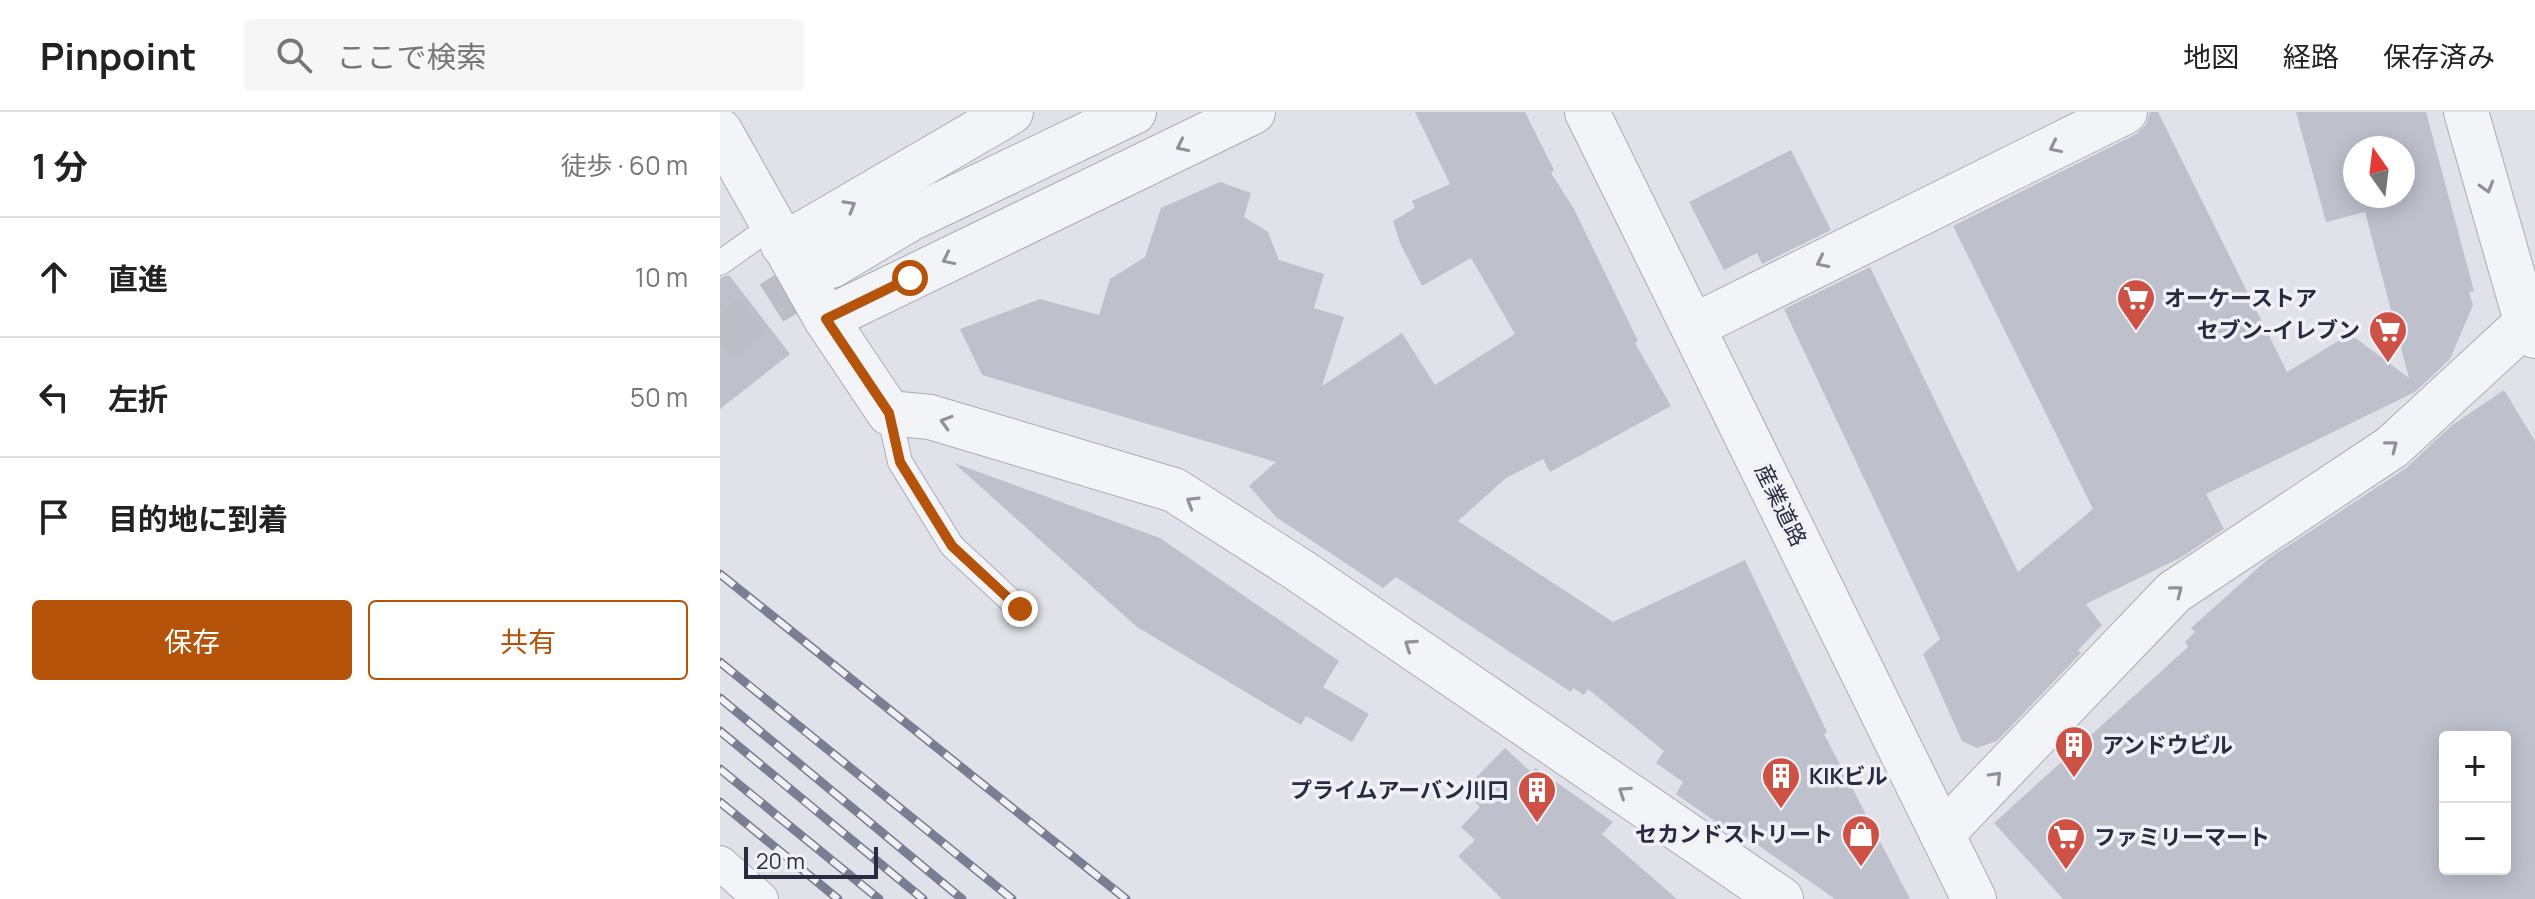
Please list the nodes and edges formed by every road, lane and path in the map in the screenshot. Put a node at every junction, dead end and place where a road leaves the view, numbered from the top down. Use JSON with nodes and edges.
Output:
{"nodes":[{"id":1,"x":1011,"y":112,"type":"edge"},
{"id":2,"x":1134,"y":112,"type":"edge"},
{"id":3,"x":1253,"y":112,"type":"edge"},
{"id":4,"x":1587,"y":112,"type":"edge"},
{"id":5,"x":2125,"y":112,"type":"edge"},
{"id":6,"x":2466,"y":112,"type":"edge"},
{"id":7,"x":720,"y":131,"type":"edge"},
{"id":8,"x":777,"y":236,"type":"junction"},
{"id":9,"x":720,"y":263,"type":"edge"},
{"id":10,"x":831,"y":266,"type":"tunnel mouth"},
{"id":11,"x":826,"y":319,"type":"junction"},
{"id":12,"x":2532,"y":324,"type":"edge"},
{"id":13,"x":1694,"y":326,"type":"junction"},
{"id":14,"x":889,"y":413,"type":"junction"},
{"id":15,"x":1020,"y":609,"type":"dead end"},
{"id":16,"x":1942,"y":834,"type":"junction"},
{"id":17,"x":720,"y":863,"type":"edge"},
{"id":18,"x":761,"y":899,"type":"edge"},
{"id":19,"x":1781,"y":899,"type":"edge"},
{"id":20,"x":1974,"y":899,"type":"edge"}],
"edges":[{"from":8,"to":1,"type":"street","one_way":true},
{"from":2,"to":10,"type":"street"},
{"from":3,"to":11,"type":"street","one_way":true},
{"from":4,"to":13,"type":"street","name":"産業道路"},
{"from":5,"to":13,"type":"street","one_way":true},
{"from":6,"to":12,"type":"street","one_way":true},
{"from":7,"to":8,"type":"street"},
{"from":8,"to":9,"type":"lane"},
{"from":8,"to":11,"type":"street"},
{"from":11,"to":14,"type":"street"},
{"from":16,"to":12,"type":"street","one_way":true},
{"from":13,"to":16,"type":"street","name":"産業道路"},
{"from":14,"to":15,"type":"lane"},
{"from":19,"to":14,"type":"street","one_way":true},
{"from":16,"to":20,"type":"street","name":"産業道路"},
{"from":17,"to":18,"type":"street"}]}
